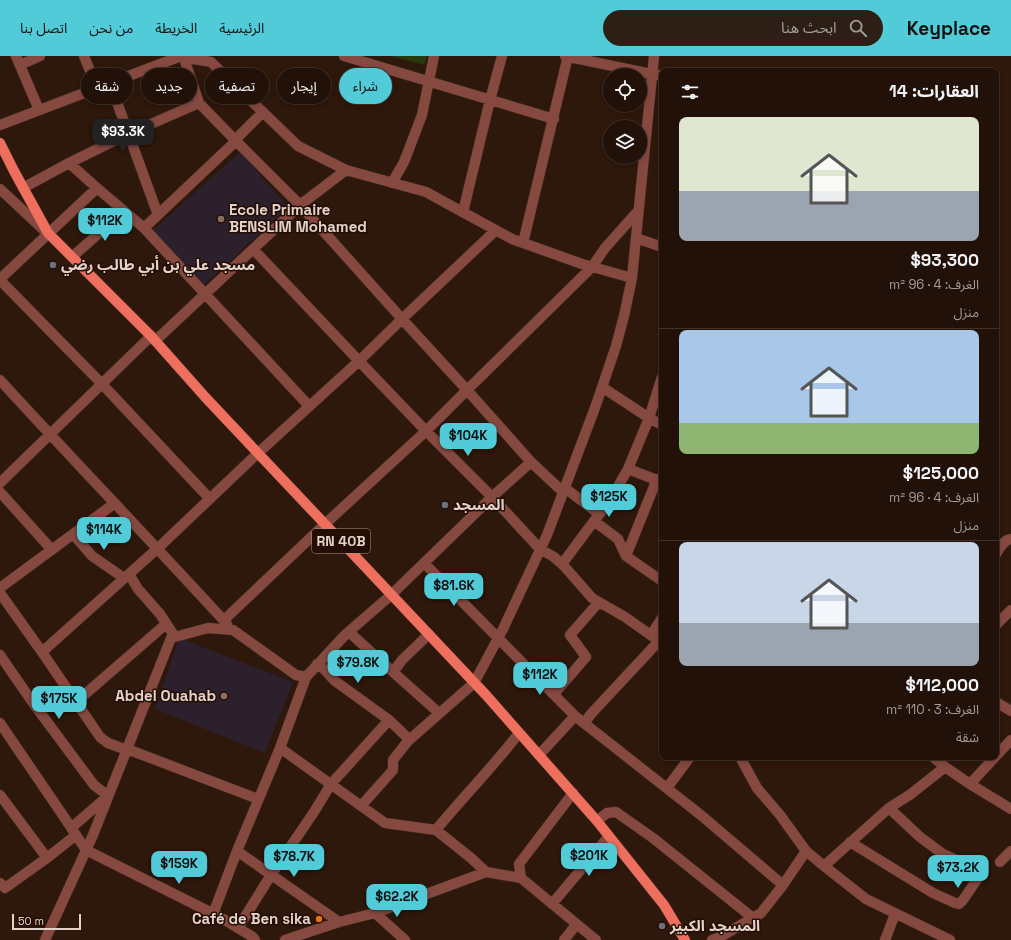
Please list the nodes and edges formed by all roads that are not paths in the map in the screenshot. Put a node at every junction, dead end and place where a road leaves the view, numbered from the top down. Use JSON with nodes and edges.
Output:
{"nodes":[{"id":1,"x":40,"y":56,"type":"edge"},
{"id":2,"x":84,"y":56,"type":"edge"},
{"id":3,"x":344,"y":56,"type":"edge"},
{"id":4,"x":434,"y":56,"type":"edge"},
{"id":5,"x":502,"y":56,"type":"edge"},
{"id":6,"x":567,"y":56,"type":"edge"},
{"id":7,"x":654,"y":56,"type":"edge"},
{"id":8,"x":180,"y":57,"type":"edge"},
{"id":9,"x":18,"y":61,"type":"edge"},
{"id":10,"x":89,"y":68,"type":"edge"},
{"id":11,"x":133,"y":74,"type":"edge"},
{"id":12,"x":651,"y":74,"type":"junction"},
{"id":13,"x":659,"y":74,"type":"edge"},
{"id":14,"x":429,"y":81,"type":"junction"},
{"id":15,"x":81,"y":94,"type":"edge"},
{"id":16,"x":490,"y":100,"type":"junction"},
{"id":17,"x":199,"y":103,"type":"junction"},
{"id":18,"x":117,"y":104,"type":"edge"},
{"id":19,"x":39,"y":110,"type":"junction"},
{"id":20,"x":263,"y":112,"type":"junction"},
{"id":21,"x":554,"y":119,"type":"junction"},
{"id":22,"x":0,"y":125,"type":"edge"},
{"id":23,"x":128,"y":134,"type":"junction"},
{"id":24,"x":235,"y":141,"type":"junction"},
{"id":25,"x":0,"y":143,"type":"edge"},
{"id":26,"x":69,"y":162,"type":"junction"},
{"id":27,"x":346,"y":170,"type":"junction"},
{"id":28,"x":392,"y":183,"type":"junction"},
{"id":29,"x":0,"y":188,"type":"edge"},
{"id":30,"x":23,"y":188,"type":"junction"},
{"id":31,"x":97,"y":188,"type":"junction"},
{"id":32,"x":300,"y":205,"type":"junction"},
{"id":33,"x":124,"y":210,"type":"junction"},
{"id":34,"x":638,"y":211,"type":"junction"},
{"id":35,"x":463,"y":212,"type":"junction"},
{"id":36,"x":158,"y":215,"type":"junction"},
{"id":37,"x":144,"y":228,"type":"junction"},
{"id":38,"x":496,"y":230,"type":"junction"},
{"id":39,"x":48,"y":233,"type":"junction"},
{"id":40,"x":636,"y":238,"type":"junction"},
{"id":41,"x":523,"y":243,"type":"junction"},
{"id":42,"x":659,"y":246,"type":"edge"},
{"id":43,"x":254,"y":249,"type":"junction"},
{"id":44,"x":72,"y":257,"type":"junction"},
{"id":45,"x":592,"y":267,"type":"junction"},
{"id":46,"x":632,"y":278,"type":"junction"},
{"id":47,"x":0,"y":280,"type":"edge"},
{"id":48,"x":205,"y":294,"type":"junction"},
{"id":49,"x":402,"y":319,"type":"junction"},
{"id":50,"x":153,"y":339,"type":"junction"},
{"id":51,"x":359,"y":361,"type":"junction"},
{"id":52,"x":0,"y":380,"type":"edge"},
{"id":53,"x":102,"y":384,"type":"junction"},
{"id":54,"x":659,"y":386,"type":"edge"},
{"id":55,"x":602,"y":387,"type":"junction"},
{"id":56,"x":467,"y":390,"type":"junction"},
{"id":57,"x":309,"y":406,"type":"junction"},
{"id":58,"x":649,"y":418,"type":"junction"},
{"id":59,"x":659,"y":424,"type":"edge"},
{"id":60,"x":426,"y":430,"type":"junction"},
{"id":61,"x":49,"y":435,"type":"junction"},
{"id":62,"x":258,"y":453,"type":"junction"},
{"id":63,"x":531,"y":462,"type":"junction"},
{"id":64,"x":628,"y":469,"type":"junction"},
{"id":65,"x":1,"y":481,"type":"edge"},
{"id":66,"x":659,"y":481,"type":"edge"},
{"id":67,"x":659,"y":483,"type":"edge"},
{"id":68,"x":564,"y":490,"type":"junction"},
{"id":69,"x":0,"y":492,"type":"edge"},
{"id":70,"x":492,"y":498,"type":"junction"},
{"id":71,"x":210,"y":499,"type":"junction"},
{"id":72,"x":115,"y":503,"type":"junction"},
{"id":73,"x":596,"y":518,"type":"junction"},
{"id":74,"x":324,"y":524,"type":"junction"},
{"id":75,"x":73,"y":534,"type":"junction"},
{"id":76,"x":1011,"y":539,"type":"edge"},
{"id":77,"x":158,"y":548,"type":"junction"},
{"id":78,"x":540,"y":549,"type":"junction"},
{"id":79,"x":52,"y":550,"type":"junction"},
{"id":80,"x":999,"y":550,"type":"edge"},
{"id":81,"x":626,"y":556,"type":"junction"},
{"id":82,"x":424,"y":562,"type":"junction"},
{"id":83,"x":562,"y":564,"type":"junction"},
{"id":84,"x":126,"y":576,"type":"junction"},
{"id":85,"x":659,"y":579,"type":"edge"},
{"id":86,"x":0,"y":588,"type":"edge"},
{"id":87,"x":0,"y":593,"type":"edge"},
{"id":88,"x":391,"y":595,"type":"junction"},
{"id":89,"x":599,"y":602,"type":"junction"},
{"id":90,"x":1011,"y":610,"type":"edge"},
{"id":91,"x":224,"y":620,"type":"junction"},
{"id":92,"x":999,"y":622,"type":"edge"},
{"id":93,"x":166,"y":624,"type":"junction"},
{"id":94,"x":233,"y":630,"type":"junction"},
{"id":95,"x":349,"y":632,"type":"junction"},
{"id":96,"x":429,"y":634,"type":"junction"},
{"id":97,"x":175,"y":637,"type":"junction"},
{"id":98,"x":499,"y":637,"type":"junction"},
{"id":99,"x":657,"y":639,"type":"edge"},
{"id":100,"x":42,"y":652,"type":"junction"},
{"id":101,"x":0,"y":656,"type":"edge"},
{"id":102,"x":317,"y":664,"type":"junction"},
{"id":103,"x":393,"y":672,"type":"junction"},
{"id":104,"x":306,"y":677,"type":"junction"},
{"id":105,"x":474,"y":683,"type":"junction"},
{"id":106,"x":554,"y":694,"type":"junction"},
{"id":107,"x":76,"y":702,"type":"junction"},
{"id":108,"x":999,"y":704,"type":"edge"},
{"id":109,"x":1011,"y":711,"type":"edge"},
{"id":110,"x":439,"y":713,"type":"junction"},
{"id":111,"x":575,"y":716,"type":"junction"},
{"id":112,"x":389,"y":720,"type":"junction"},
{"id":113,"x":585,"y":723,"type":"junction"},
{"id":114,"x":1,"y":726,"type":"edge"},
{"id":115,"x":519,"y":733,"type":"junction"},
{"id":116,"x":409,"y":739,"type":"junction"},
{"id":117,"x":1011,"y":740,"type":"edge"},
{"id":118,"x":280,"y":748,"type":"junction"},
{"id":119,"x":127,"y":750,"type":"junction"},
{"id":120,"x":999,"y":754,"type":"edge"},
{"id":121,"x":539,"y":755,"type":"junction"},
{"id":122,"x":688,"y":760,"type":"edge"},
{"id":123,"x":742,"y":760,"type":"edge"},
{"id":124,"x":937,"y":760,"type":"edge"},
{"id":125,"x":993,"y":760,"type":"edge"},
{"id":126,"x":945,"y":767,"type":"junction"},
{"id":127,"x":331,"y":784,"type":"junction"},
{"id":128,"x":970,"y":784,"type":"junction"},
{"id":129,"x":667,"y":788,"type":"junction"},
{"id":130,"x":573,"y":793,"type":"junction"},
{"id":131,"x":0,"y":795,"type":"edge"},
{"id":132,"x":108,"y":796,"type":"junction"},
{"id":133,"x":258,"y":799,"type":"junction"},
{"id":134,"x":361,"y":806,"type":"junction"},
{"id":135,"x":889,"y":808,"type":"junction"},
{"id":136,"x":1011,"y":810,"type":"edge"},
{"id":137,"x":597,"y":821,"type":"junction"},
{"id":138,"x":436,"y":830,"type":"junction"},
{"id":139,"x":73,"y":831,"type":"junction"},
{"id":140,"x":609,"y":836,"type":"junction"},
{"id":141,"x":850,"y":842,"type":"junction"},
{"id":142,"x":86,"y":850,"type":"junction"},
{"id":143,"x":237,"y":851,"type":"junction"},
{"id":144,"x":806,"y":851,"type":"junction"},
{"id":145,"x":1011,"y":851,"type":"edge"},
{"id":146,"x":47,"y":858,"type":"junction"},
{"id":147,"x":1000,"y":862,"type":"dead end"},
{"id":148,"x":824,"y":866,"type":"junction"},
{"id":149,"x":486,"y":872,"type":"junction"},
{"id":150,"x":271,"y":875,"type":"junction"},
{"id":151,"x":521,"y":878,"type":"junction"},
{"id":152,"x":783,"y":885,"type":"junction"},
{"id":153,"x":2,"y":888,"type":"edge"},
{"id":154,"x":552,"y":904,"type":"junction"},
{"id":155,"x":375,"y":913,"type":"junction"},
{"id":156,"x":213,"y":914,"type":"junction"},
{"id":157,"x":895,"y":914,"type":"junction"},
{"id":158,"x":753,"y":918,"type":"junction"},
{"id":159,"x":339,"y":922,"type":"junction"},
{"id":160,"x":576,"y":925,"type":"junction"},
{"id":161,"x":238,"y":928,"type":"junction"},
{"id":162,"x":290,"y":939,"type":"edge"},
{"id":163,"x":45,"y":940,"type":"edge"},
{"id":164,"x":255,"y":940,"type":"edge"},
{"id":165,"x":405,"y":940,"type":"edge"},
{"id":166,"x":564,"y":940,"type":"edge"},
{"id":167,"x":596,"y":940,"type":"edge"},
{"id":168,"x":685,"y":940,"type":"edge"},
{"id":169,"x":712,"y":940,"type":"edge"},
{"id":170,"x":885,"y":940,"type":"edge"},
{"id":171,"x":948,"y":940,"type":"edge"}],
"edges":[{"from":1,"to":9,"type":"street"},
{"from":2,"to":10,"type":"street"},
{"from":3,"to":14,"type":"street"},
{"from":4,"to":14,"type":"street"},
{"from":5,"to":16,"type":"street"},
{"from":6,"to":12,"type":"street"},
{"from":6,"to":21,"type":"street"},
{"from":7,"to":12,"type":"street"},
{"from":8,"to":11,"type":"street"},
{"from":8,"to":17,"type":"street"},
{"from":8,"to":20,"type":"street"},
{"from":9,"to":19,"type":"street"},
{"from":12,"to":13,"type":"street"},
{"from":12,"to":34,"type":"street"},
{"from":14,"to":16,"type":"street"},
{"from":14,"to":28,"type":"street"},
{"from":15,"to":19,"type":"street"},
{"from":16,"to":21,"type":"street"},
{"from":16,"to":35,"type":"street"},
{"from":17,"to":23,"type":"street"},
{"from":17,"to":24,"type":"street"},
{"from":18,"to":23,"type":"street"},
{"from":19,"to":22,"type":"street"},
{"from":20,"to":24,"type":"street"},
{"from":20,"to":27,"type":"street"},
{"from":21,"to":41,"type":"street"},
{"from":23,"to":26,"type":"street"},
{"from":23,"to":36,"type":"street"},
{"from":24,"to":32,"type":"street"},
{"from":24,"to":36,"type":"street"},
{"from":25,"to":30,"type":"main road","number":"RN 40B"},
{"from":26,"to":30,"type":"street"},
{"from":26,"to":31,"type":"street"},
{"from":27,"to":28,"type":"street"},
{"from":27,"to":32,"type":"street"},
{"from":28,"to":35,"type":"street"},
{"from":29,"to":39,"type":"street"},
{"from":30,"to":39,"type":"main road","number":"RN 40B"},
{"from":31,"to":33,"type":"street"},
{"from":31,"to":39,"type":"street"},
{"from":32,"to":43,"type":"street"},
{"from":32,"to":49,"type":"street"},
{"from":33,"to":37,"type":"street"},
{"from":33,"to":44,"type":"street"},
{"from":34,"to":40,"type":"street"},
{"from":34,"to":45,"type":"street"},
{"from":35,"to":38,"type":"street"},
{"from":36,"to":37,"type":"street"},
{"from":37,"to":48,"type":"street"},
{"from":38,"to":41,"type":"street"},
{"from":38,"to":49,"type":"street"},
{"from":39,"to":44,"type":"main road","number":"RN 40B"},
{"from":39,"to":47,"type":"street"},
{"from":40,"to":42,"type":"street"},
{"from":40,"to":46,"type":"street"},
{"from":41,"to":45,"type":"street"},
{"from":43,"to":48,"type":"street"},
{"from":43,"to":51,"type":"street"},
{"from":44,"to":50,"type":"main road","number":"RN 40B"},
{"from":45,"to":46,"type":"street"},
{"from":45,"to":56,"type":"street"},
{"from":46,"to":55,"type":"street"},
{"from":47,"to":53,"type":"street"},
{"from":48,"to":50,"type":"street"},
{"from":48,"to":57,"type":"street"},
{"from":49,"to":51,"type":"street"},
{"from":49,"to":56,"type":"street"},
{"from":50,"to":53,"type":"street"},
{"from":50,"to":62,"type":"main road","number":"RN 40B"},
{"from":51,"to":57,"type":"street"},
{"from":51,"to":60,"type":"street"},
{"from":52,"to":61,"type":"street"},
{"from":53,"to":61,"type":"street"},
{"from":53,"to":71,"type":"street"},
{"from":54,"to":58,"type":"street"},
{"from":55,"to":58,"type":"street"},
{"from":55,"to":68,"type":"street"},
{"from":56,"to":60,"type":"street"},
{"from":56,"to":63,"type":"street"},
{"from":57,"to":62,"type":"street"},
{"from":58,"to":59,"type":"street"},
{"from":58,"to":64,"type":"street"},
{"from":60,"to":70,"type":"street"},
{"from":60,"to":74,"type":"street"},
{"from":61,"to":65,"type":"street"},
{"from":61,"to":72,"type":"street"},
{"from":62,"to":71,"type":"street"},
{"from":62,"to":74,"type":"main road","number":"RN 40B"},
{"from":63,"to":68,"type":"street"},
{"from":63,"to":70,"type":"street"},
{"from":64,"to":66,"type":"street"},
{"from":64,"to":73,"type":"street"},
{"from":67,"to":81,"type":"street"},
{"from":68,"to":73,"type":"street"},
{"from":68,"to":78,"type":"street"},
{"from":69,"to":79,"type":"street"},
{"from":70,"to":78,"type":"street"},
{"from":70,"to":82,"type":"street"},
{"from":71,"to":77,"type":"street"},
{"from":72,"to":75,"type":"street"},
{"from":72,"to":77,"type":"street"},
{"from":73,"to":81,"type":"street"},
{"from":73,"to":83,"type":"street"},
{"from":74,"to":88,"type":"main road","number":"RN 40B"},
{"from":74,"to":91,"type":"street"},
{"from":75,"to":79,"type":"street"},
{"from":75,"to":84,"type":"street"},
{"from":76,"to":80,"type":"street"},
{"from":77,"to":84,"type":"street"},
{"from":77,"to":91,"type":"street"},
{"from":78,"to":83,"type":"street"},
{"from":78,"to":98,"type":"street"},
{"from":79,"to":86,"type":"street"},
{"from":81,"to":85,"type":"street"},
{"from":82,"to":88,"type":"street"},
{"from":82,"to":98,"type":"street"},
{"from":83,"to":89,"type":"street"},
{"from":84,"to":93,"type":"street"},
{"from":84,"to":100,"type":"street"},
{"from":87,"to":100,"type":"street"},
{"from":88,"to":95,"type":"street"},
{"from":88,"to":96,"type":"main road","number":"RN 40B"},
{"from":89,"to":99,"type":"street"},
{"from":89,"to":106,"type":"street"},
{"from":90,"to":92,"type":"street"},
{"from":91,"to":94,"type":"street"},
{"from":93,"to":97,"type":"street"},
{"from":93,"to":107,"type":"street"},
{"from":94,"to":97,"type":"street"},
{"from":94,"to":104,"type":"street"},
{"from":95,"to":102,"type":"street"},
{"from":95,"to":103,"type":"street"},
{"from":96,"to":103,"type":"street"},
{"from":96,"to":105,"type":"main road","number":"RN 40B"},
{"from":97,"to":119,"type":"street"},
{"from":98,"to":105,"type":"street"},
{"from":98,"to":106,"type":"street"},
{"from":99,"to":113,"type":"street"},
{"from":100,"to":107,"type":"street"},
{"from":101,"to":132,"type":"street"},
{"from":102,"to":104,"type":"street"},
{"from":102,"to":112,"type":"street"},
{"from":103,"to":110,"type":"street"},
{"from":104,"to":118,"type":"street"},
{"from":105,"to":110,"type":"street"},
{"from":105,"to":115,"type":"main road","number":"RN 40B"},
{"from":106,"to":111,"type":"street"},
{"from":107,"to":119,"type":"street"},
{"from":108,"to":109,"type":"street"},
{"from":110,"to":116,"type":"street"},
{"from":111,"to":113,"type":"street"},
{"from":111,"to":121,"type":"street"},
{"from":112,"to":116,"type":"street"},
{"from":112,"to":127,"type":"street"},
{"from":113,"to":129,"type":"street"},
{"from":114,"to":139,"type":"street"},
{"from":115,"to":121,"type":"main road","number":"RN 40B"},
{"from":115,"to":138,"type":"street"},
{"from":116,"to":134,"type":"street"},
{"from":117,"to":120,"type":"street"},
{"from":118,"to":127,"type":"street"},
{"from":118,"to":133,"type":"street"},
{"from":119,"to":132,"type":"street"},
{"from":119,"to":133,"type":"street"},
{"from":121,"to":130,"type":"main road","number":"RN 40B"},
{"from":122,"to":129,"type":"street"},
{"from":123,"to":144,"type":"street"},
{"from":124,"to":126,"type":"street"},
{"from":125,"to":128,"type":"street"},
{"from":126,"to":128,"type":"street"},
{"from":126,"to":135,"type":"street"},
{"from":127,"to":134,"type":"street"},
{"from":127,"to":150,"type":"street"},
{"from":128,"to":136,"type":"street"},
{"from":129,"to":152,"type":"street"},
{"from":130,"to":137,"type":"main road","number":"RN 40B"},
{"from":130,"to":151,"type":"street"},
{"from":131,"to":146,"type":"street"},
{"from":132,"to":139,"type":"street"},
{"from":132,"to":142,"type":"street"},
{"from":133,"to":143,"type":"street"},
{"from":134,"to":138,"type":"street"},
{"from":135,"to":141,"type":"street"},
{"from":135,"to":141,"type":"street"},
{"from":137,"to":140,"type":"main road","number":"RN 40B"},
{"from":137,"to":158,"type":"street"},
{"from":138,"to":149,"type":"street"},
{"from":139,"to":142,"type":"street"},
{"from":139,"to":146,"type":"street"},
{"from":140,"to":154,"type":"street"},
{"from":140,"to":168,"type":"main road","number":"RN 40B"},
{"from":141,"to":148,"type":"street"},
{"from":142,"to":156,"type":"street"},
{"from":142,"to":163,"type":"street"},
{"from":143,"to":150,"type":"street"},
{"from":143,"to":156,"type":"street"},
{"from":144,"to":148,"type":"street"},
{"from":144,"to":152,"type":"street"},
{"from":145,"to":147,"type":"street"},
{"from":146,"to":153,"type":"street"},
{"from":148,"to":157,"type":"street"},
{"from":149,"to":151,"type":"street"},
{"from":149,"to":155,"type":"street"},
{"from":150,"to":159,"type":"street"},
{"from":150,"to":161,"type":"street"},
{"from":151,"to":154,"type":"street"},
{"from":152,"to":158,"type":"street"},
{"from":154,"to":160,"type":"street"},
{"from":155,"to":159,"type":"street"},
{"from":155,"to":165,"type":"street"},
{"from":156,"to":161,"type":"street"},
{"from":157,"to":170,"type":"street"},
{"from":157,"to":171,"type":"street"},
{"from":158,"to":169,"type":"street"},
{"from":159,"to":162,"type":"street"},
{"from":160,"to":166,"type":"street"},
{"from":160,"to":167,"type":"street"},
{"from":161,"to":164,"type":"street"}]}
